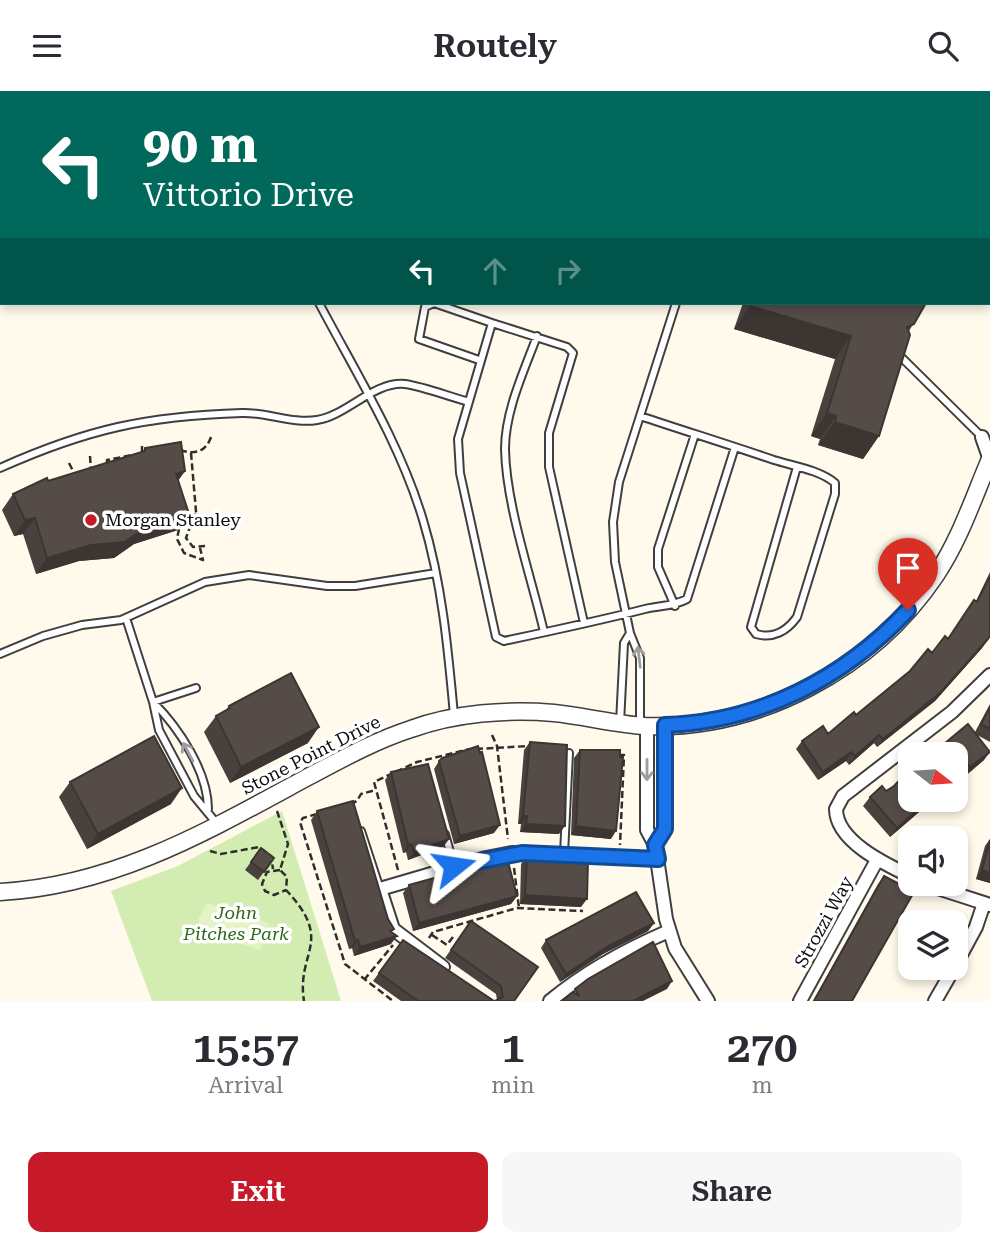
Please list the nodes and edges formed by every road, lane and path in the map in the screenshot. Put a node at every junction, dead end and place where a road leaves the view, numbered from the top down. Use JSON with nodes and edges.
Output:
{"nodes":[{"id":1,"x":320,"y":305,"type":"edge"},
{"id":2,"x":430,"y":305,"type":"edge"},
{"id":3,"x":440,"y":305,"type":"edge"},
{"id":4,"x":675,"y":305,"type":"edge"},
{"id":5,"x":492,"y":323,"type":"junction"},
{"id":6,"x":537,"y":336,"type":"junction"},
{"id":7,"x":896,"y":352,"type":"edge"},
{"id":8,"x":479,"y":360,"type":"junction"},
{"id":9,"x":369,"y":397,"type":"junction"},
{"id":10,"x":467,"y":401,"type":"junction"},
{"id":11,"x":640,"y":417,"type":"junction"},
{"id":12,"x":695,"y":434,"type":"junction"},
{"id":13,"x":211,"y":437,"type":"dead end"},
{"id":14,"x":986,"y":438,"type":"edge"},
{"id":15,"x":142,"y":444,"type":"dead end"},
{"id":16,"x":176,"y":447,"type":"edge"},
{"id":17,"x":735,"y":447,"type":"junction"},
{"id":18,"x":191,"y":453,"type":"junction"},
{"id":19,"x":90,"y":456,"type":"dead end"},
{"id":20,"x":990,"y":460,"type":"edge"},
{"id":21,"x":69,"y":463,"type":"dead end"},
{"id":22,"x":797,"y":467,"type":"junction"},
{"id":23,"x":0,"y":468,"type":"edge"},
{"id":24,"x":107,"y":474,"type":"edge"},
{"id":25,"x":92,"y":478,"type":"edge"},
{"id":26,"x":79,"y":482,"type":"edge"},
{"id":27,"x":177,"y":514,"type":"edge"},
{"id":28,"x":196,"y":514,"type":"junction"},
{"id":29,"x":197,"y":523,"type":"junction"},
{"id":30,"x":180,"y":524,"type":"junction"},
{"id":31,"x":202,"y":524,"type":"dead end"},
{"id":32,"x":177,"y":537,"type":"junction"},
{"id":33,"x":186,"y":538,"type":"junction"},
{"id":34,"x":205,"y":546,"type":"dead end"},
{"id":35,"x":201,"y":548,"type":"junction"},
{"id":36,"x":436,"y":573,"type":"junction"},
{"id":37,"x":675,"y":606,"type":"junction"},
{"id":38,"x":626,"y":614,"type":"junction"},
{"id":39,"x":126,"y":618,"type":"junction"},
{"id":40,"x":584,"y":623,"type":"junction"},
{"id":41,"x":544,"y":632,"type":"junction"},
{"id":42,"x":631,"y":633,"type":"junction"},
{"id":43,"x":0,"y":654,"type":"edge"},
{"id":44,"x":990,"y":675,"type":"edge"},
{"id":45,"x":196,"y":688,"type":"dead end"},
{"id":46,"x":153,"y":702,"type":"junction"},
{"id":47,"x":454,"y":718,"type":"junction"},
{"id":48,"x":620,"y":723,"type":"junction"},
{"id":49,"x":643,"y":725,"type":"junction"},
{"id":50,"x":665,"y":725,"type":"junction"},
{"id":51,"x":492,"y":735,"type":"dead end"},
{"id":52,"x":497,"y":746,"type":"junction"},
{"id":53,"x":541,"y":747,"type":"edge"},
{"id":54,"x":569,"y":753,"type":"edge"},
{"id":55,"x":610,"y":755,"type":"edge"},
{"id":56,"x":426,"y":760,"type":"junction"},
{"id":57,"x":427,"y":766,"type":"edge"},
{"id":58,"x":376,"y":789,"type":"junction"},
{"id":59,"x":346,"y":805,"type":"edge"},
{"id":60,"x":208,"y":809,"type":"junction"},
{"id":61,"x":325,"y":811,"type":"edge"},
{"id":62,"x":647,"y":814,"type":"junction"},
{"id":63,"x":665,"y":814,"type":"junction"},
{"id":64,"x":279,"y":815,"type":"dead end"},
{"id":65,"x":357,"y":817,"type":"edge"},
{"id":66,"x":218,"y":825,"type":"junction"},
{"id":67,"x":444,"y":829,"type":"edge"},
{"id":68,"x":508,"y":839,"type":"dead end"},
{"id":69,"x":655,"y":845,"type":"junction"},
{"id":70,"x":620,"y":848,"type":"dead end"},
{"id":71,"x":210,"y":851,"type":"dead end"},
{"id":72,"x":564,"y":854,"type":"junction"},
{"id":73,"x":658,"y":859,"type":"junction"},
{"id":74,"x":877,"y":860,"type":"junction"},
{"id":75,"x":513,"y":861,"type":"dead end"},
{"id":76,"x":454,"y":866,"type":"junction"},
{"id":77,"x":273,"y":869,"type":"junction"},
{"id":78,"x":280,"y":870,"type":"junction"},
{"id":79,"x":898,"y":870,"type":"edge"},
{"id":80,"x":397,"y":875,"type":"dead end"},
{"id":81,"x":380,"y":889,"type":"junction"},
{"id":82,"x":286,"y":890,"type":"junction"},
{"id":83,"x":0,"y":892,"type":"edge"},
{"id":84,"x":962,"y":896,"type":"edge"},
{"id":85,"x":987,"y":904,"type":"edge"},
{"id":86,"x":519,"y":908,"type":"junction"},
{"id":87,"x":583,"y":911,"type":"dead end"},
{"id":88,"x":669,"y":931,"type":"junction"},
{"id":89,"x":431,"y":934,"type":"junction"},
{"id":90,"x":453,"y":937,"type":"dead end"},
{"id":91,"x":968,"y":942,"type":"edge"},
{"id":92,"x":395,"y":943,"type":"edge"},
{"id":93,"x":425,"y":944,"type":"dead end"},
{"id":94,"x":459,"y":979,"type":"edge"},
{"id":95,"x":364,"y":980,"type":"junction"},
{"id":96,"x":947,"y":980,"type":"edge"},
{"id":97,"x":304,"y":1001,"type":"edge"},
{"id":98,"x":393,"y":1001,"type":"edge"},
{"id":99,"x":550,"y":1001,"type":"edge"},
{"id":100,"x":708,"y":1001,"type":"edge"},
{"id":101,"x":800,"y":1001,"type":"edge"},
{"id":102,"x":935,"y":1001,"type":"edge"}],
"edges":[{"from":1,"to":9,"type":"lane"},
{"from":2,"to":8,"type":"lane"},
{"from":3,"to":5,"type":"lane"},
{"from":4,"to":11,"type":"lane"},
{"from":5,"to":6,"type":"lane"},
{"from":5,"to":8,"type":"lane"},
{"from":6,"to":40,"type":"lane"},
{"from":6,"to":41,"type":"lane"},
{"from":7,"to":14,"type":"lane"},
{"from":8,"to":10,"type":"lane"},
{"from":9,"to":10,"type":"lane"},
{"from":9,"to":23,"type":"lane"},
{"from":9,"to":36,"type":"lane"},
{"from":10,"to":41,"type":"lane"},
{"from":11,"to":12,"type":"lane"},
{"from":11,"to":38,"type":"lane"},
{"from":12,"to":17,"type":"lane"},
{"from":12,"to":37,"type":"lane"},
{"from":13,"to":18,"type":"path"},
{"from":14,"to":20,"type":"street"},
{"from":15,"to":24,"type":"path"},
{"from":16,"to":18,"type":"path"},
{"from":17,"to":22,"type":"lane"},
{"from":17,"to":37,"type":"lane"},
{"from":18,"to":28,"type":"path"},
{"from":19,"to":25,"type":"path"},
{"from":20,"to":50,"type":"street","name":"Stone Point Drive"},
{"from":21,"to":26,"type":"path"},
{"from":22,"to":22,"type":"lane"},
{"from":27,"to":30,"type":"path"},
{"from":28,"to":29,"type":"path"},
{"from":28,"to":30,"type":"path"},
{"from":29,"to":31,"type":"path"},
{"from":29,"to":33,"type":"path"},
{"from":30,"to":32,"type":"path"},
{"from":32,"to":33,"type":"path"},
{"from":32,"to":35,"type":"path"},
{"from":33,"to":35,"type":"path"},
{"from":34,"to":35,"type":"path"},
{"from":36,"to":39,"type":"lane"},
{"from":36,"to":47,"type":"lane"},
{"from":37,"to":38,"type":"lane"},
{"from":38,"to":40,"type":"lane"},
{"from":38,"to":42,"type":"lane"},
{"from":39,"to":43,"type":"lane"},
{"from":39,"to":46,"type":"lane"},
{"from":40,"to":41,"type":"lane"},
{"from":42,"to":48,"type":"lane"},
{"from":49,"to":42,"type":"lane","one_way":true},
{"from":44,"to":74,"type":"street"},
{"from":45,"to":46,"type":"lane"},
{"from":46,"to":60,"type":"lane"},
{"from":60,"to":46,"type":"lane","one_way":true},
{"from":47,"to":48,"type":"street","name":"Stone Point Drive"},
{"from":47,"to":66,"type":"street","name":"Stone Point Drive"},
{"from":48,"to":49,"type":"street","name":"Stone Point Drive"},
{"from":49,"to":50,"type":"street","name":"Stone Point Drive"},
{"from":49,"to":62,"type":"street","one_way":true},
{"from":50,"to":63,"type":"street"},
{"from":51,"to":52,"type":"path"},
{"from":52,"to":53,"type":"path"},
{"from":52,"to":56,"type":"path"},
{"from":52,"to":68,"type":"path"},
{"from":54,"to":72,"type":"lane"},
{"from":55,"to":70,"type":"path"},
{"from":56,"to":57,"type":"path"},
{"from":56,"to":58,"type":"path"},
{"from":58,"to":59,"type":"path"},
{"from":58,"to":80,"type":"path"},
{"from":60,"to":66,"type":"lane"},
{"from":61,"to":95,"type":"path"},
{"from":62,"to":63,"type":"street"},
{"from":62,"to":69,"type":"street"},
{"from":63,"to":69,"type":"street"},
{"from":64,"to":78,"type":"path"},
{"from":65,"to":81,"type":"lane"},
{"from":66,"to":83,"type":"street","name":"Stone Point Drive"},
{"from":67,"to":76,"type":"lane"},
{"from":69,"to":73,"type":"street"},
{"from":71,"to":77,"type":"path"},
{"from":72,"to":73,"type":"street"},
{"from":72,"to":76,"type":"street"},
{"from":73,"to":88,"type":"street"},
{"from":74,"to":79,"type":"street"},
{"from":74,"to":101,"type":"street","name":"Strozzi Way"},
{"from":75,"to":86,"type":"path"},
{"from":76,"to":81,"type":"street"},
{"from":77,"to":78,"type":"path"},
{"from":77,"to":82,"type":"path"},
{"from":78,"to":82,"type":"path"},
{"from":81,"to":94,"type":"street"},
{"from":82,"to":97,"type":"path"},
{"from":84,"to":85,"type":"street"},
{"from":85,"to":91,"type":"street"},
{"from":86,"to":87,"type":"path"},
{"from":86,"to":89,"type":"path"},
{"from":88,"to":99,"type":"street"},
{"from":88,"to":100,"type":"street"},
{"from":89,"to":90,"type":"path"},
{"from":89,"to":93,"type":"path"},
{"from":92,"to":95,"type":"path"},
{"from":95,"to":98,"type":"path"},
{"from":96,"to":102,"type":"street"}]}
